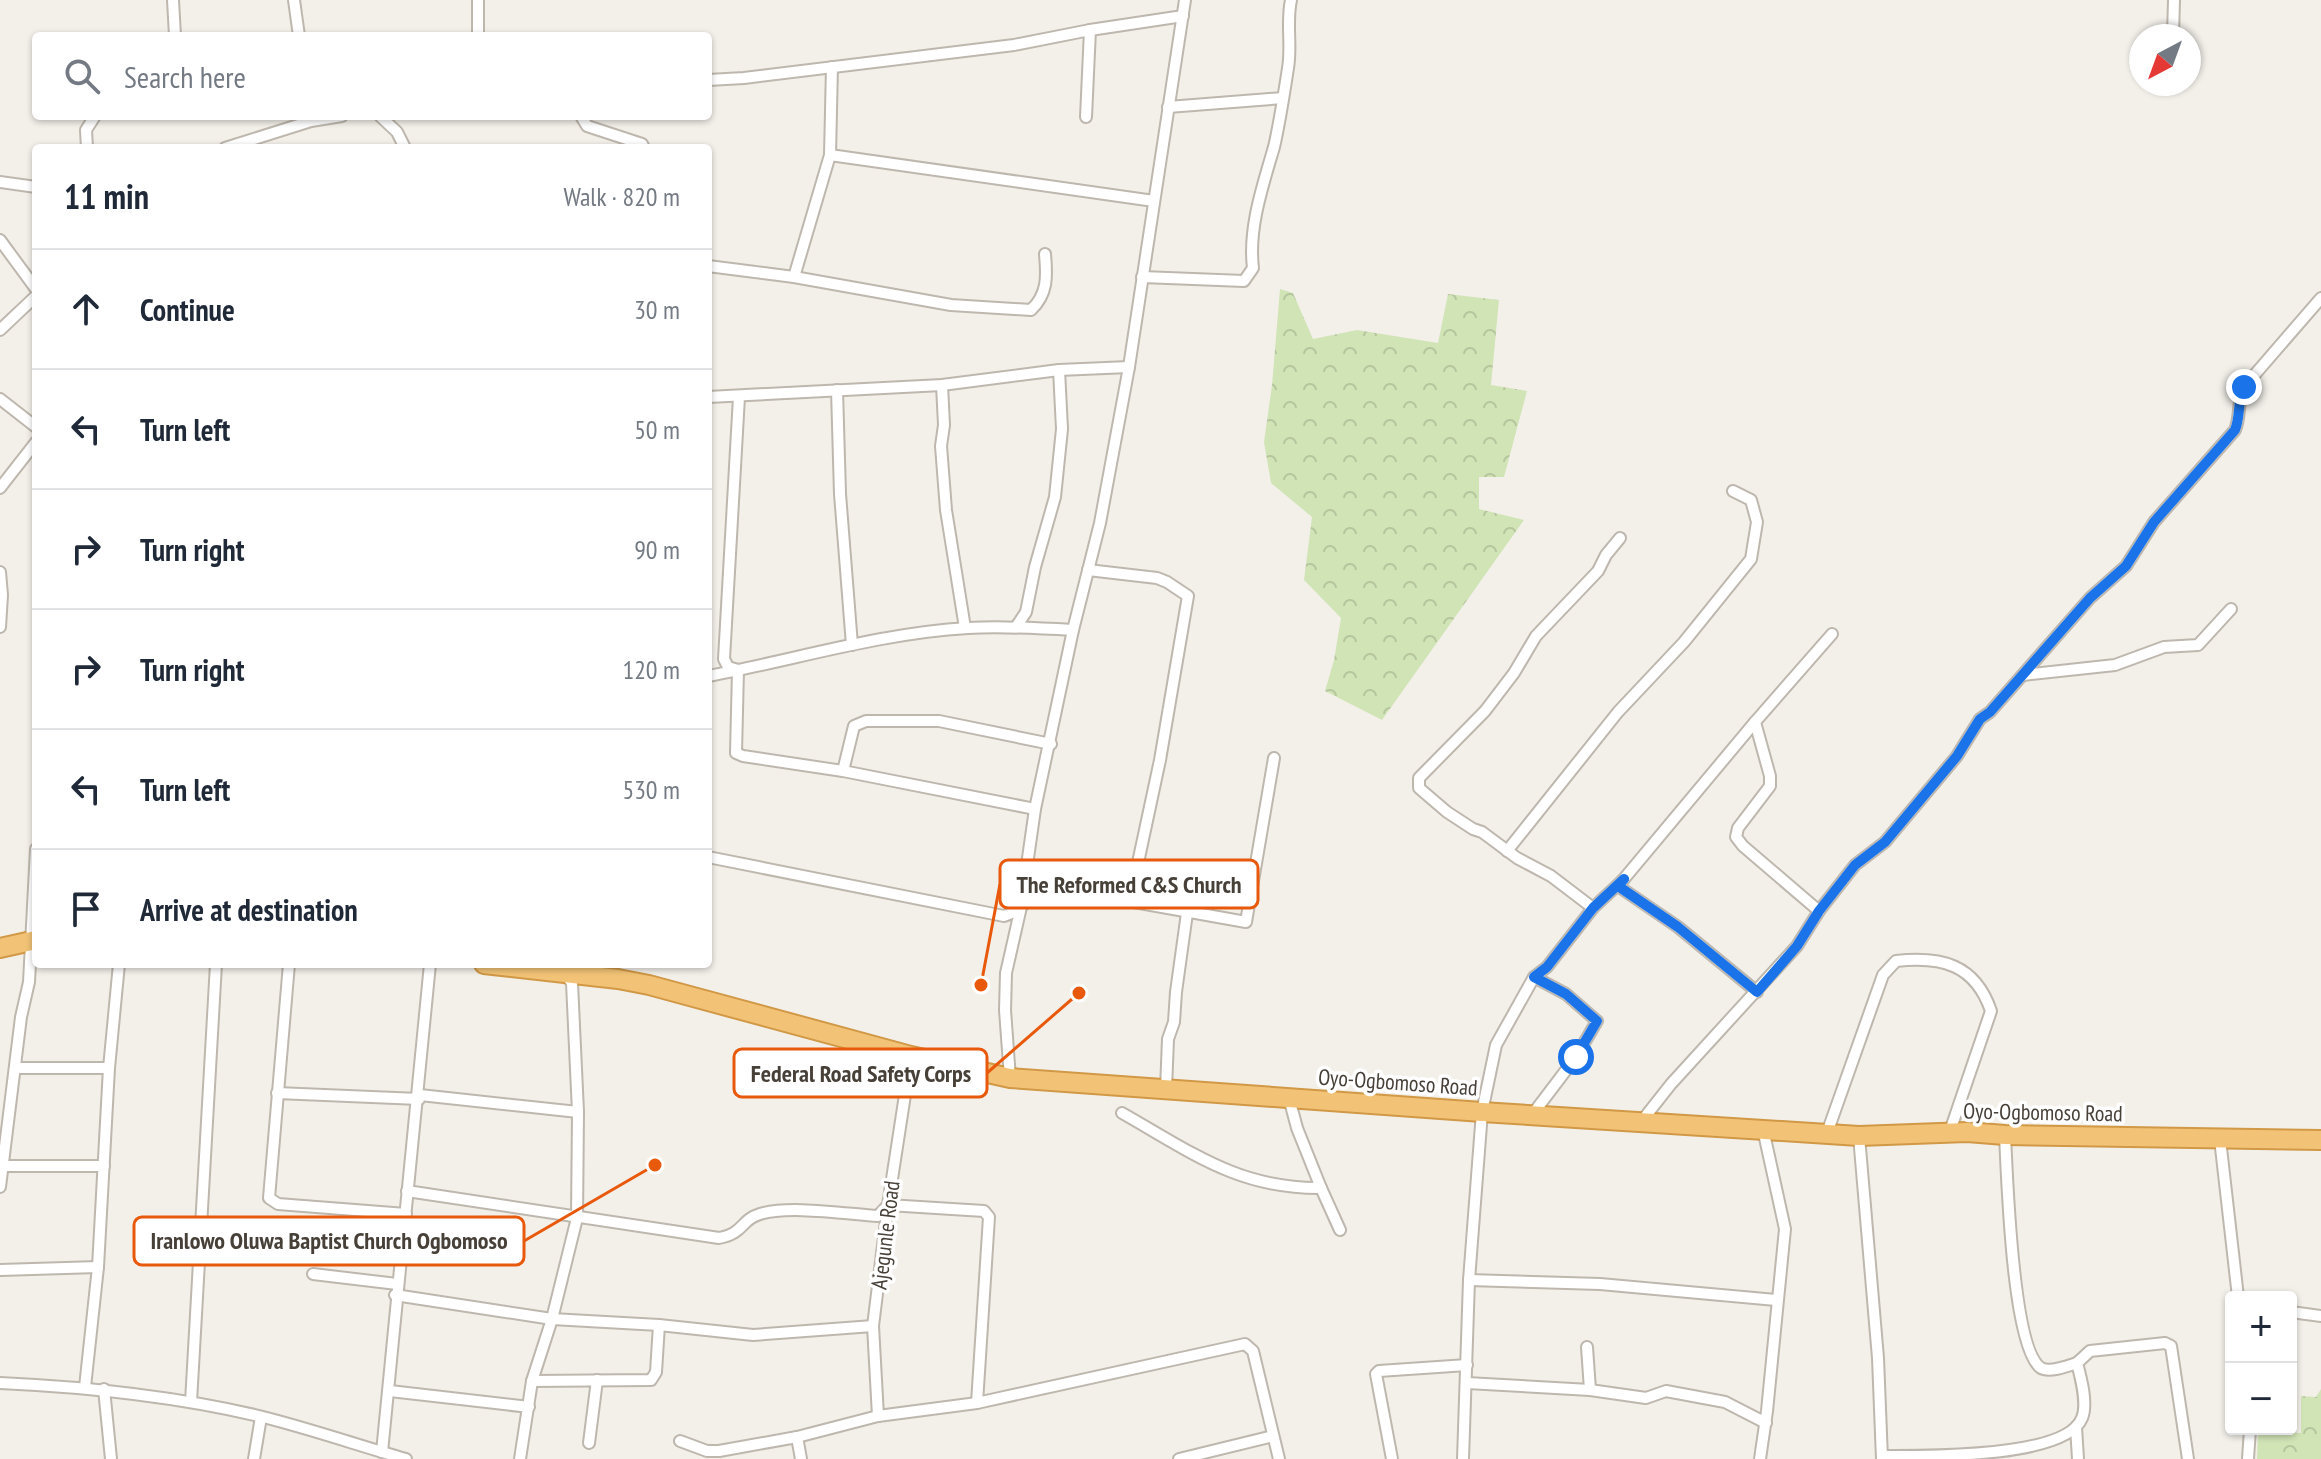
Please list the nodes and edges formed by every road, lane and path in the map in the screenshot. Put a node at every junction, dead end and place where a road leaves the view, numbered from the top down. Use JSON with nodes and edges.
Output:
{"nodes":[{"id":1,"x":173,"y":0,"type":"edge"},
{"id":2,"x":294,"y":0,"type":"edge"},
{"id":3,"x":478,"y":0,"type":"edge"},
{"id":4,"x":1185,"y":0,"type":"edge"},
{"id":5,"x":1291,"y":0,"type":"edge"},
{"id":6,"x":2174,"y":0,"type":"edge"},
{"id":7,"x":1183,"y":16,"type":"junction"},
{"id":8,"x":2173,"y":24,"type":"edge"},
{"id":9,"x":1090,"y":30,"type":"junction"},
{"id":10,"x":175,"y":32,"type":"edge"},
{"id":11,"x":298,"y":32,"type":"edge"},
{"id":12,"x":478,"y":32,"type":"edge"},
{"id":13,"x":832,"y":67,"type":"junction"},
{"id":14,"x":712,"y":80,"type":"edge"},
{"id":15,"x":1283,"y":98,"type":"junction"},
{"id":16,"x":1168,"y":107,"type":"junction"},
{"id":17,"x":1086,"y":117,"type":"dead end"},
{"id":18,"x":92,"y":120,"type":"edge"},
{"id":19,"x":308,"y":120,"type":"edge"},
{"id":20,"x":384,"y":120,"type":"edge"},
{"id":21,"x":583,"y":120,"type":"edge"},
{"id":22,"x":87,"y":144,"type":"edge"},
{"id":23,"x":237,"y":144,"type":"edge"},
{"id":24,"x":403,"y":144,"type":"edge"},
{"id":25,"x":642,"y":144,"type":"edge"},
{"id":26,"x":830,"y":155,"type":"junction"},
{"id":27,"x":0,"y":182,"type":"edge"},
{"id":28,"x":32,"y":186,"type":"edge"},
{"id":29,"x":1154,"y":201,"type":"junction"},
{"id":30,"x":0,"y":240,"type":"edge"},
{"id":31,"x":1045,"y":254,"type":"dead end"},
{"id":32,"x":712,"y":267,"type":"edge"},
{"id":33,"x":794,"y":277,"type":"junction"},
{"id":34,"x":1142,"y":277,"type":"junction"},
{"id":35,"x":32,"y":284,"type":"edge"},
{"id":36,"x":2321,"y":298,"type":"edge"},
{"id":37,"x":32,"y":300,"type":"edge"},
{"id":38,"x":0,"y":330,"type":"edge"},
{"id":39,"x":1129,"y":367,"type":"junction"},
{"id":40,"x":1059,"y":370,"type":"junction"},
{"id":41,"x":942,"y":385,"type":"junction"},
{"id":42,"x":837,"y":390,"type":"junction"},
{"id":43,"x":712,"y":397,"type":"edge"},
{"id":44,"x":739,"y":397,"type":"junction"},
{"id":45,"x":0,"y":399,"type":"edge"},
{"id":46,"x":32,"y":424,"type":"edge"},
{"id":47,"x":32,"y":447,"type":"edge"},
{"id":48,"x":0,"y":488,"type":"edge"},
{"id":49,"x":1733,"y":491,"type":"dead end"},
{"id":50,"x":1620,"y":538,"type":"dead end"},
{"id":51,"x":1088,"y":570,"type":"junction"},
{"id":52,"x":0,"y":572,"type":"edge"},
{"id":53,"x":2231,"y":609,"type":"dead end"},
{"id":54,"x":1,"y":612,"type":"edge"},
{"id":55,"x":0,"y":627,"type":"edge"},
{"id":56,"x":1016,"y":627,"type":"junction"},
{"id":57,"x":965,"y":628,"type":"junction"},
{"id":58,"x":1073,"y":630,"type":"junction"},
{"id":59,"x":1832,"y":634,"type":"dead end"},
{"id":60,"x":852,"y":645,"type":"junction"},
{"id":61,"x":738,"y":670,"type":"junction"},
{"id":62,"x":712,"y":675,"type":"edge"},
{"id":63,"x":2023,"y":675,"type":"junction"},
{"id":64,"x":1755,"y":722,"type":"junction"},
{"id":65,"x":1051,"y":744,"type":"junction"},
{"id":66,"x":1274,"y":758,"type":"dead end"},
{"id":67,"x":843,"y":771,"type":"junction"},
{"id":68,"x":1035,"y":809,"type":"junction"},
{"id":69,"x":1507,"y":851,"type":"junction"},
{"id":70,"x":712,"y":858,"type":"edge"},
{"id":71,"x":1624,"y":879,"type":"junction"},
{"id":72,"x":1130,"y":900,"type":"junction"},
{"id":73,"x":1021,"y":907,"type":"junction"},
{"id":74,"x":1593,"y":908,"type":"junction"},
{"id":75,"x":1819,"y":911,"type":"junction"},
{"id":76,"x":1187,"y":913,"type":"junction"},
{"id":77,"x":32,"y":940,"type":"edge"},
{"id":78,"x":0,"y":948,"type":"edge"},
{"id":79,"x":32,"y":957,"type":"edge"},
{"id":80,"x":119,"y":968,"type":"edge"},
{"id":81,"x":216,"y":968,"type":"edge"},
{"id":82,"x":289,"y":968,"type":"edge"},
{"id":83,"x":430,"y":968,"type":"edge"},
{"id":84,"x":565,"y":968,"type":"edge"},
{"id":85,"x":1534,"y":977,"type":"junction"},
{"id":86,"x":1757,"y":992,"type":"junction"},
{"id":87,"x":911,"y":1056,"type":"junction"},
{"id":88,"x":15,"y":1068,"type":"junction"},
{"id":89,"x":109,"y":1068,"type":"junction"},
{"id":90,"x":1010,"y":1078,"type":"junction"},
{"id":91,"x":1166,"y":1089,"type":"junction"},
{"id":92,"x":277,"y":1093,"type":"junction"},
{"id":93,"x":1289,"y":1098,"type":"junction"},
{"id":94,"x":419,"y":1099,"type":"junction"},
{"id":95,"x":578,"y":1112,"type":"junction"},
{"id":96,"x":1482,"y":1112,"type":"junction"},
{"id":97,"x":1122,"y":1113,"type":"dead end"},
{"id":98,"x":1532,"y":1115,"type":"junction"},
{"id":99,"x":1641,"y":1122,"type":"junction"},
{"id":100,"x":1763,"y":1128,"type":"junction"},
{"id":101,"x":1827,"y":1133,"type":"junction"},
{"id":102,"x":1949,"y":1134,"type":"junction"},
{"id":103,"x":2005,"y":1135,"type":"junction"},
{"id":104,"x":1859,"y":1136,"type":"junction"},
{"id":105,"x":2220,"y":1139,"type":"junction"},
{"id":106,"x":2321,"y":1140,"type":"edge"},
{"id":107,"x":3,"y":1166,"type":"junction"},
{"id":108,"x":104,"y":1166,"type":"junction"},
{"id":109,"x":0,"y":1187,"type":"edge"},
{"id":110,"x":1321,"y":1188,"type":"junction"},
{"id":111,"x":407,"y":1191,"type":"junction"},
{"id":112,"x":888,"y":1205,"type":"junction"},
{"id":113,"x":406,"y":1214,"type":"junction"},
{"id":114,"x":577,"y":1218,"type":"junction"},
{"id":115,"x":1340,"y":1230,"type":"dead end"},
{"id":116,"x":98,"y":1267,"type":"junction"},
{"id":117,"x":0,"y":1270,"type":"edge"},
{"id":118,"x":313,"y":1274,"type":"dead end"},
{"id":119,"x":1469,"y":1280,"type":"junction"},
{"id":120,"x":396,"y":1289,"type":"junction"},
{"id":121,"x":2237,"y":1291,"type":"edge"},
{"id":122,"x":1776,"y":1300,"type":"junction"},
{"id":123,"x":2297,"y":1313,"type":"edge"},
{"id":124,"x":2321,"y":1316,"type":"edge"},
{"id":125,"x":552,"y":1319,"type":"junction"},
{"id":126,"x":659,"y":1325,"type":"junction"},
{"id":127,"x":873,"y":1326,"type":"junction"},
{"id":128,"x":1587,"y":1347,"type":"dead end"},
{"id":129,"x":2077,"y":1363,"type":"junction"},
{"id":130,"x":1467,"y":1365,"type":"junction"},
{"id":131,"x":597,"y":1380,"type":"junction"},
{"id":132,"x":532,"y":1381,"type":"junction"},
{"id":133,"x":0,"y":1383,"type":"edge"},
{"id":134,"x":1467,"y":1383,"type":"junction"},
{"id":135,"x":85,"y":1387,"type":"junction"},
{"id":136,"x":104,"y":1389,"type":"junction"},
{"id":137,"x":1590,"y":1390,"type":"junction"},
{"id":138,"x":390,"y":1391,"type":"junction"},
{"id":139,"x":191,"y":1402,"type":"junction"},
{"id":140,"x":977,"y":1403,"type":"junction"},
{"id":141,"x":529,"y":1407,"type":"junction"},
{"id":142,"x":878,"y":1416,"type":"junction"},
{"id":143,"x":261,"y":1417,"type":"junction"},
{"id":144,"x":1766,"y":1423,"type":"junction"},
{"id":145,"x":2076,"y":1427,"type":"junction"},
{"id":146,"x":2250,"y":1435,"type":"edge"},
{"id":147,"x":1273,"y":1436,"type":"junction"},
{"id":148,"x":797,"y":1437,"type":"junction"},
{"id":149,"x":680,"y":1441,"type":"dead end"},
{"id":150,"x":589,"y":1443,"type":"dead end"},
{"id":151,"x":382,"y":1452,"type":"junction"},
{"id":152,"x":1976,"y":1457,"type":"edge"},
{"id":153,"x":1882,"y":1458,"type":"edge"},
{"id":154,"x":111,"y":1459,"type":"edge"},
{"id":155,"x":254,"y":1459,"type":"edge"},
{"id":156,"x":406,"y":1459,"type":"edge"},
{"id":157,"x":520,"y":1459,"type":"edge"},
{"id":158,"x":801,"y":1459,"type":"edge"},
{"id":159,"x":1179,"y":1459,"type":"edge"},
{"id":160,"x":1279,"y":1459,"type":"edge"},
{"id":161,"x":1392,"y":1459,"type":"edge"},
{"id":162,"x":1463,"y":1459,"type":"edge"},
{"id":163,"x":1760,"y":1459,"type":"edge"},
{"id":164,"x":2078,"y":1459,"type":"edge"},
{"id":165,"x":2188,"y":1459,"type":"edge"},
{"id":166,"x":2248,"y":1459,"type":"edge"}],
"edges":[{"from":1,"to":10,"type":"street"},
{"from":2,"to":11,"type":"street"},
{"from":3,"to":12,"type":"street"},
{"from":4,"to":7,"type":"street"},
{"from":5,"to":15,"type":"street"},
{"from":6,"to":8,"type":"street"},
{"from":7,"to":9,"type":"street"},
{"from":7,"to":16,"type":"street"},
{"from":9,"to":13,"type":"street"},
{"from":9,"to":17,"type":"street"},
{"from":13,"to":14,"type":"street"},
{"from":13,"to":26,"type":"street"},
{"from":15,"to":16,"type":"street"},
{"from":15,"to":34,"type":"street"},
{"from":16,"to":29,"type":"street"},
{"from":18,"to":22,"type":"street"},
{"from":19,"to":23,"type":"street"},
{"from":20,"to":24,"type":"street"},
{"from":21,"to":25,"type":"street"},
{"from":26,"to":29,"type":"street"},
{"from":26,"to":33,"type":"street"},
{"from":27,"to":28,"type":"street"},
{"from":29,"to":34,"type":"street"},
{"from":30,"to":35,"type":"street"},
{"from":31,"to":33,"type":"street"},
{"from":32,"to":33,"type":"street"},
{"from":34,"to":39,"type":"street"},
{"from":36,"to":63,"type":"street"},
{"from":37,"to":38,"type":"street"},
{"from":39,"to":40,"type":"street"},
{"from":39,"to":51,"type":"street"},
{"from":40,"to":41,"type":"street"},
{"from":40,"to":56,"type":"street"},
{"from":41,"to":42,"type":"street"},
{"from":41,"to":57,"type":"street"},
{"from":42,"to":44,"type":"street"},
{"from":42,"to":60,"type":"street"},
{"from":43,"to":44,"type":"street"},
{"from":44,"to":61,"type":"street"},
{"from":45,"to":46,"type":"street"},
{"from":47,"to":48,"type":"street"},
{"from":49,"to":69,"type":"street"},
{"from":50,"to":69,"type":"street"},
{"from":51,"to":58,"type":"street"},
{"from":51,"to":72,"type":"street"},
{"from":52,"to":54,"type":"street"},
{"from":53,"to":63,"type":"street"},
{"from":54,"to":55,"type":"street"},
{"from":56,"to":57,"type":"street"},
{"from":56,"to":58,"type":"street"},
{"from":57,"to":60,"type":"street"},
{"from":58,"to":65,"type":"street"},
{"from":59,"to":64,"type":"street"},
{"from":60,"to":61,"type":"street"},
{"from":61,"to":62,"type":"street"},
{"from":61,"to":67,"type":"street"},
{"from":63,"to":75,"type":"street"},
{"from":64,"to":71,"type":"street"},
{"from":64,"to":75,"type":"street"},
{"from":65,"to":67,"type":"street"},
{"from":65,"to":68,"type":"street"},
{"from":66,"to":76,"type":"street"},
{"from":67,"to":68,"type":"street"},
{"from":68,"to":73,"type":"street"},
{"from":69,"to":74,"type":"street"},
{"from":70,"to":73,"type":"street"},
{"from":71,"to":74,"type":"street"},
{"from":71,"to":86,"type":"street"},
{"from":72,"to":73,"type":"street"},
{"from":72,"to":76,"type":"street"},
{"from":73,"to":90,"type":"street"},
{"from":74,"to":85,"type":"street"},
{"from":75,"to":86,"type":"street"},
{"from":76,"to":91,"type":"street"},
{"from":77,"to":78,"type":"highway"},
{"from":79,"to":88,"type":"street"},
{"from":80,"to":89,"type":"street"},
{"from":81,"to":139,"type":"street"},
{"from":82,"to":92,"type":"street"},
{"from":83,"to":94,"type":"street"},
{"from":84,"to":87,"type":"highway","name":"Oyo-Ogbomoso Road"},
{"from":84,"to":95,"type":"street"},
{"from":85,"to":96,"type":"street"},
{"from":85,"to":98,"type":"street"},
{"from":86,"to":99,"type":"street"},
{"from":87,"to":90,"type":"highway","name":"Oyo-Ogbomoso Road"},
{"from":87,"to":112,"type":"street","name":"Ajegunle Road"},
{"from":88,"to":89,"type":"street"},
{"from":88,"to":107,"type":"street"},
{"from":89,"to":108,"type":"street"},
{"from":90,"to":91,"type":"highway","name":"Oyo-Ogbomoso Road"},
{"from":91,"to":93,"type":"highway","name":"Oyo-Ogbomoso Road"},
{"from":92,"to":94,"type":"street"},
{"from":92,"to":113,"type":"street"},
{"from":93,"to":96,"type":"highway","name":"Oyo-Ogbomoso Road"},
{"from":93,"to":110,"type":"street"},
{"from":94,"to":95,"type":"street"},
{"from":94,"to":111,"type":"street"},
{"from":95,"to":114,"type":"street"},
{"from":96,"to":98,"type":"highway","name":"Oyo-Ogbomoso Road"},
{"from":96,"to":119,"type":"street"},
{"from":97,"to":110,"type":"street"},
{"from":98,"to":99,"type":"highway","name":"Oyo-Ogbomoso Road"},
{"from":99,"to":100,"type":"highway","name":"Oyo-Ogbomoso Road"},
{"from":100,"to":101,"type":"highway","name":"Oyo-Ogbomoso Road"},
{"from":100,"to":122,"type":"street"},
{"from":101,"to":102,"type":"street"},
{"from":101,"to":104,"type":"highway","name":"Oyo-Ogbomoso Road"},
{"from":102,"to":103,"type":"highway","name":"Oyo-Ogbomoso Road"},
{"from":102,"to":104,"type":"highway","name":"Oyo-Ogbomoso Road"},
{"from":103,"to":105,"type":"highway","name":"Oyo-Ogbomoso Road"},
{"from":103,"to":129,"type":"street"},
{"from":104,"to":153,"type":"street"},
{"from":105,"to":106,"type":"highway","name":"Oyo-Ogbomoso Road"},
{"from":105,"to":121,"type":"street"},
{"from":107,"to":108,"type":"street"},
{"from":107,"to":109,"type":"street"},
{"from":108,"to":116,"type":"street"},
{"from":110,"to":115,"type":"street"},
{"from":111,"to":113,"type":"street"},
{"from":111,"to":114,"type":"street"},
{"from":112,"to":114,"type":"street"},
{"from":112,"to":127,"type":"street","name":"Ajegunle Road"},
{"from":112,"to":140,"type":"street"},
{"from":113,"to":120,"type":"street"},
{"from":114,"to":125,"type":"street"},
{"from":116,"to":117,"type":"street"},
{"from":116,"to":135,"type":"street"},
{"from":118,"to":120,"type":"street"},
{"from":119,"to":122,"type":"street"},
{"from":119,"to":130,"type":"street"},
{"from":120,"to":125,"type":"street"},
{"from":120,"to":138,"type":"street"},
{"from":122,"to":144,"type":"street"},
{"from":123,"to":124,"type":"street"},
{"from":125,"to":126,"type":"street"},
{"from":125,"to":132,"type":"street"},
{"from":126,"to":127,"type":"street"},
{"from":126,"to":131,"type":"street"},
{"from":127,"to":142,"type":"street","name":"Ajegunle Road"},
{"from":128,"to":137,"type":"street"},
{"from":129,"to":145,"type":"street"},
{"from":129,"to":165,"type":"street"},
{"from":130,"to":134,"type":"street"},
{"from":130,"to":161,"type":"street"},
{"from":131,"to":132,"type":"street"},
{"from":131,"to":150,"type":"street"},
{"from":132,"to":141,"type":"street"},
{"from":133,"to":135,"type":"street"},
{"from":134,"to":137,"type":"street"},
{"from":134,"to":162,"type":"street"},
{"from":135,"to":136,"type":"street"},
{"from":136,"to":139,"type":"street"},
{"from":136,"to":154,"type":"street"},
{"from":137,"to":144,"type":"street"},
{"from":138,"to":141,"type":"street"},
{"from":138,"to":151,"type":"street"},
{"from":139,"to":143,"type":"street"},
{"from":140,"to":142,"type":"street"},
{"from":140,"to":147,"type":"street"},
{"from":141,"to":157,"type":"street"},
{"from":142,"to":148,"type":"street"},
{"from":143,"to":151,"type":"street"},
{"from":143,"to":155,"type":"street"},
{"from":144,"to":163,"type":"street"},
{"from":145,"to":152,"type":"street"},
{"from":145,"to":164,"type":"street"},
{"from":146,"to":166,"type":"street"},
{"from":147,"to":159,"type":"street"},
{"from":147,"to":160,"type":"street"},
{"from":148,"to":149,"type":"street"},
{"from":148,"to":158,"type":"street"},
{"from":151,"to":156,"type":"street"},
{"from":152,"to":153,"type":"street"}]}
